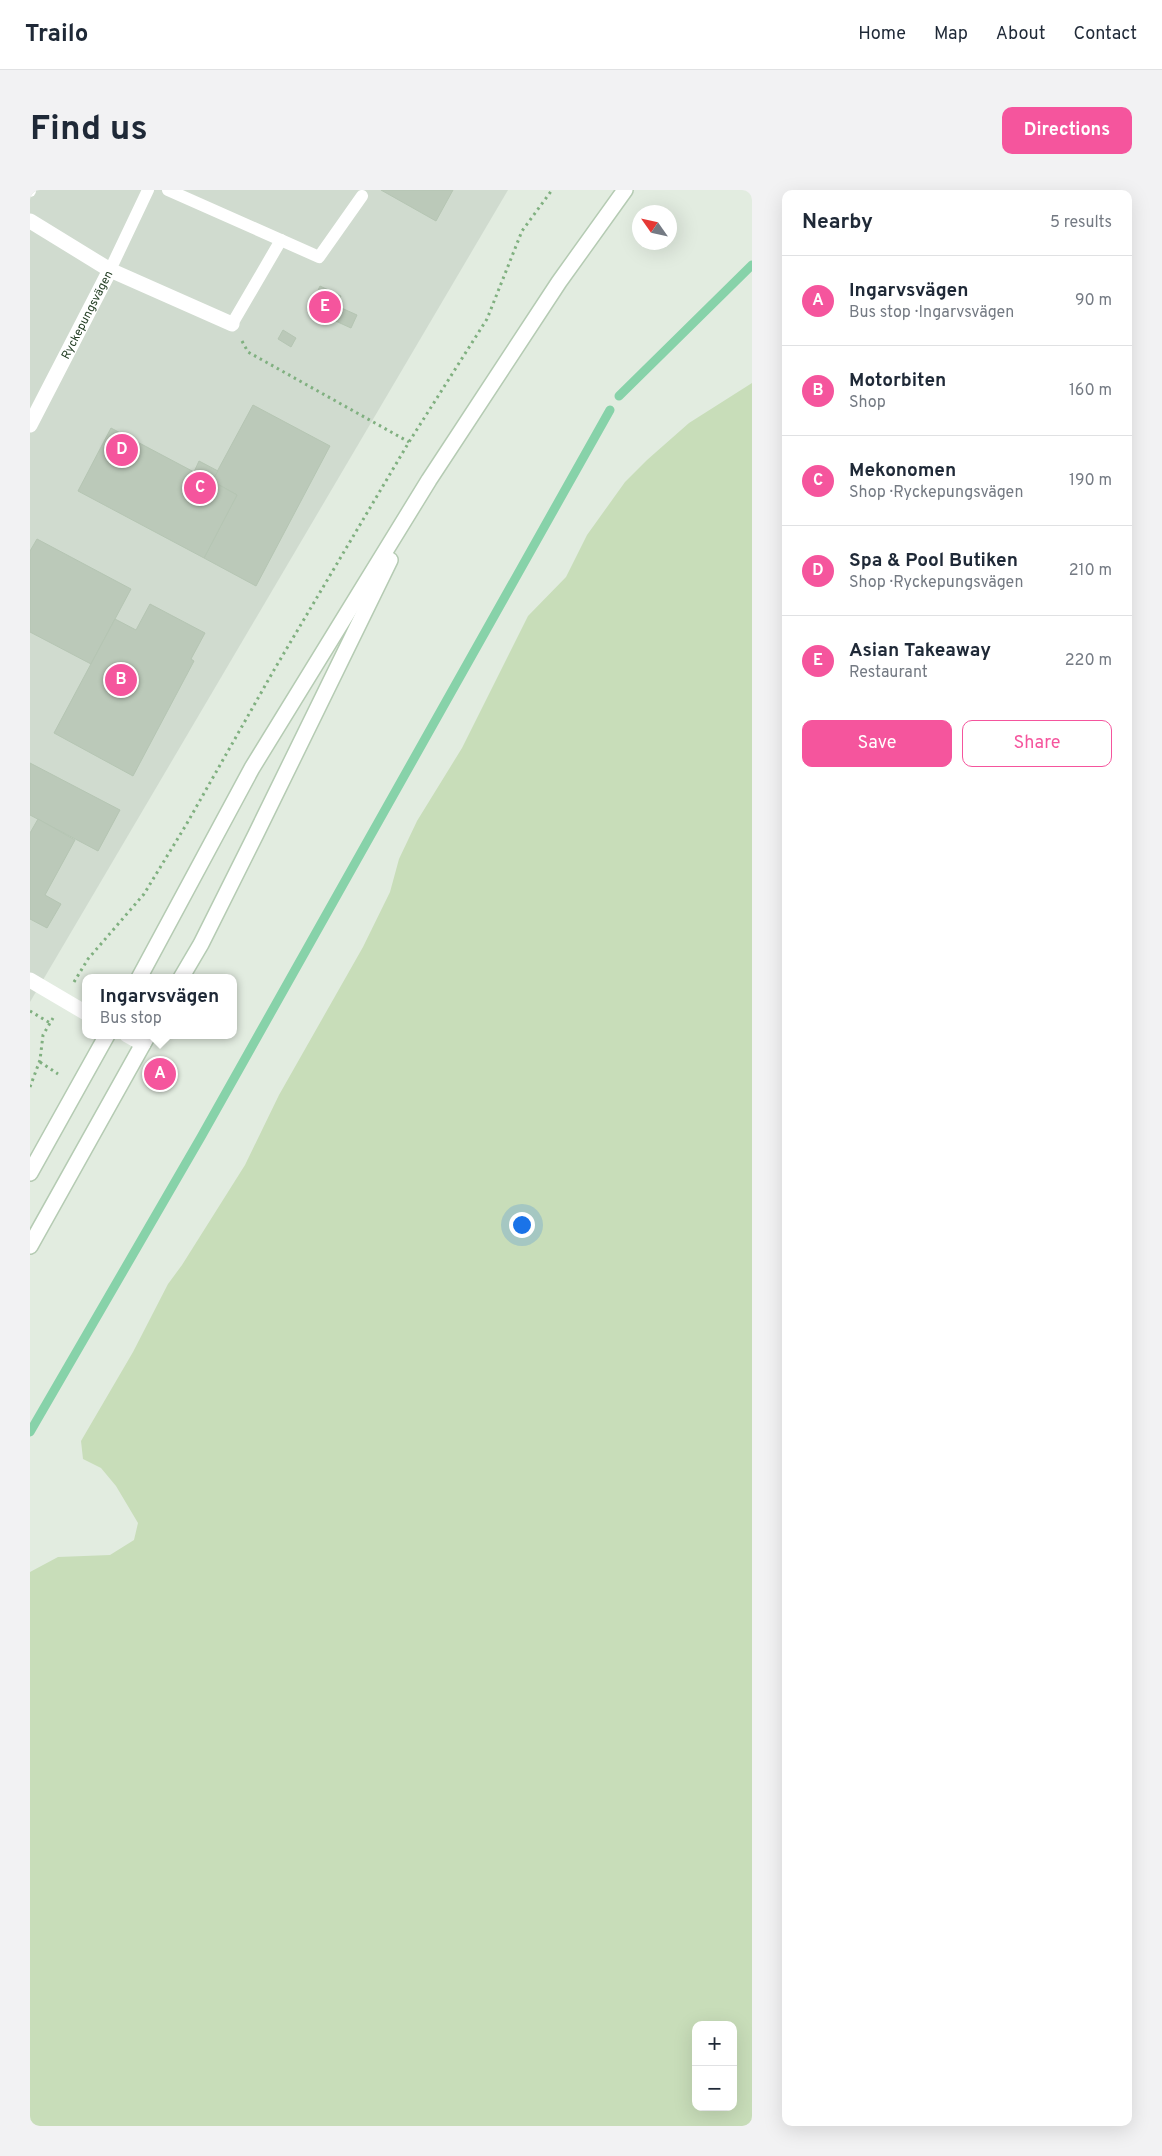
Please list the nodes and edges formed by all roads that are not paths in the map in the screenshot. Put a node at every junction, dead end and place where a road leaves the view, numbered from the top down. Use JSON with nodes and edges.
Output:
{"nodes":[{"id":1,"x":148,"y":190,"type":"edge"},
{"id":2,"x":168,"y":190,"type":"edge"},
{"id":3,"x":625,"y":190,"type":"edge"},
{"id":4,"x":362,"y":196,"type":"dead end"},
{"id":5,"x":30,"y":221,"type":"edge"},
{"id":6,"x":281,"y":240,"type":"junction"},
{"id":7,"x":110,"y":270,"type":"junction"},
{"id":8,"x":232,"y":324,"type":"joint"},
{"id":9,"x":30,"y":425,"type":"edge"},
{"id":10,"x":429,"y":480,"type":"junction"},
{"id":11,"x":141,"y":974,"type":"edge"},
{"id":12,"x":184,"y":974,"type":"edge"},
{"id":13,"x":30,"y":980,"type":"edge"},
{"id":14,"x":82,"y":1011,"type":"edge"},
{"id":15,"x":106,"y":1039,"type":"edge"},
{"id":16,"x":145,"y":1039,"type":"edge"},
{"id":17,"x":30,"y":1173,"type":"edge"},
{"id":18,"x":30,"y":1246,"type":"edge"}],
"edges":[{"from":1,"to":7,"type":"lane"},
{"from":2,"to":6,"type":"lane"},
{"from":3,"to":10,"type":"main road"},
{"from":4,"to":6,"type":"lane"},
{"from":5,"to":7,"type":"main road"},
{"from":6,"to":8,"type":"lane"},
{"from":7,"to":8,"type":"main road","name":"Ryckepungsvägen"},
{"from":7,"to":9,"type":"main road","name":"Ryckepungsvägen"},
{"from":10,"to":11,"type":"main road"},
{"from":10,"to":12,"type":"main road"},
{"from":13,"to":14,"type":"main road"},
{"from":15,"to":17,"type":"main road"},
{"from":16,"to":18,"type":"main road"}]}
